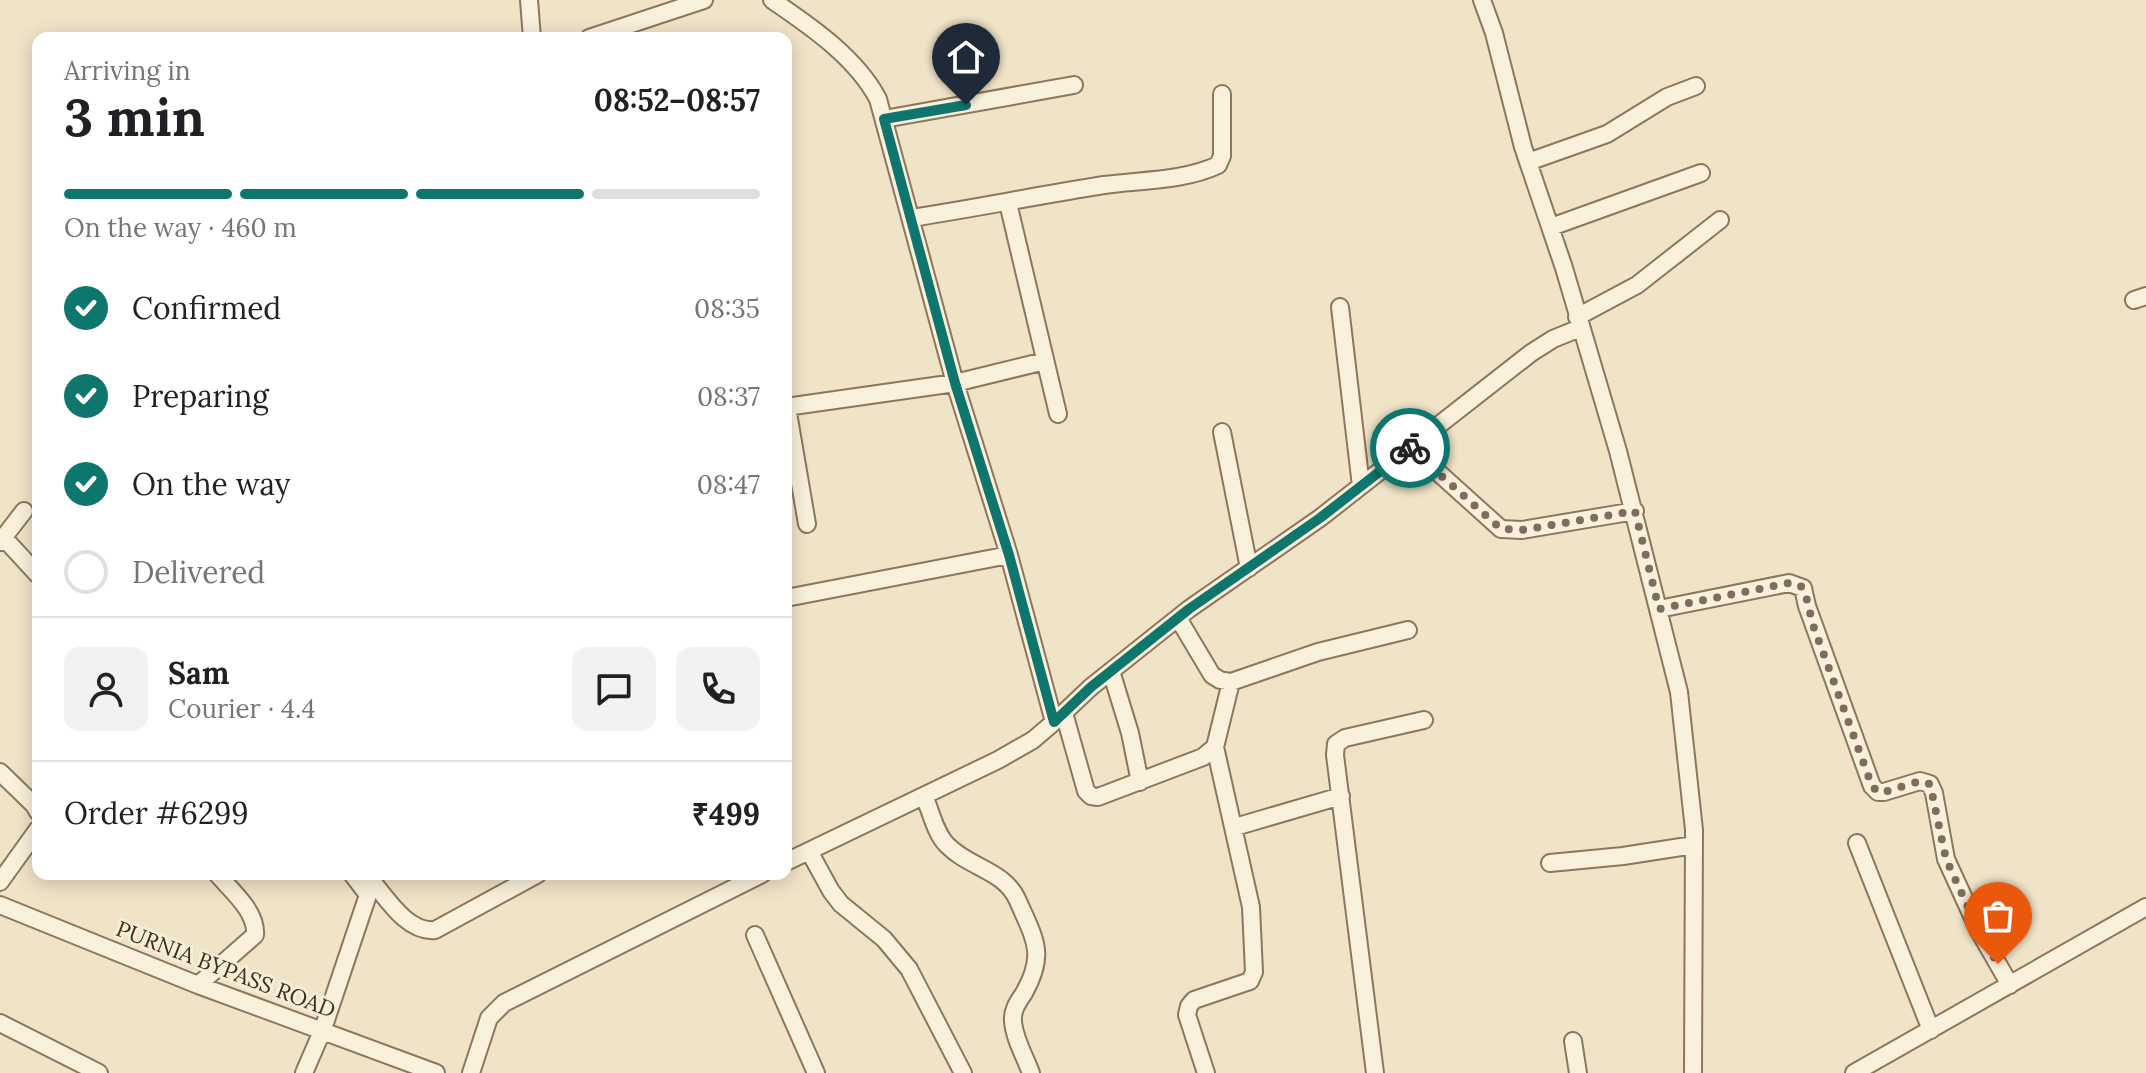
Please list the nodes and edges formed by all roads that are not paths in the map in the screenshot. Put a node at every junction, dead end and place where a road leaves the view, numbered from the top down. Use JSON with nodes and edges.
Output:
{"nodes":[{"id":1,"x":529,"y":0,"type":"edge"},
{"id":2,"x":704,"y":0,"type":"edge"},
{"id":3,"x":772,"y":0,"type":"edge"},
{"id":4,"x":1482,"y":0,"type":"edge"},
{"id":5,"x":532,"y":32,"type":"edge"},
{"id":6,"x":607,"y":32,"type":"edge"},
{"id":7,"x":1074,"y":85,"type":"dead end"},
{"id":8,"x":1696,"y":86,"type":"dead end"},
{"id":9,"x":1222,"y":94,"type":"dead end"},
{"id":10,"x":884,"y":119,"type":"junction"},
{"id":11,"x":1528,"y":162,"type":"junction"},
{"id":12,"x":1701,"y":173,"type":"dead end"},
{"id":13,"x":1008,"y":203,"type":"junction"},
{"id":14,"x":911,"y":218,"type":"junction"},
{"id":15,"x":1720,"y":220,"type":"dead end"},
{"id":16,"x":1551,"y":227,"type":"junction"},
{"id":17,"x":1340,"y":307,"type":"dead end"},
{"id":18,"x":1578,"y":322,"type":"junction"},
{"id":19,"x":1045,"y":361,"type":"junction"},
{"id":20,"x":955,"y":383,"type":"junction"},
{"id":21,"x":792,"y":406,"type":"edge"},
{"id":22,"x":1058,"y":414,"type":"dead end"},
{"id":23,"x":1222,"y":432,"type":"dead end"},
{"id":24,"x":792,"y":440,"type":"edge"},
{"id":25,"x":1411,"y":448,"type":"junction"},
{"id":26,"x":1361,"y":486,"type":"junction"},
{"id":27,"x":24,"y":511,"type":"dead end"},
{"id":28,"x":1635,"y":511,"type":"junction"},
{"id":29,"x":807,"y":524,"type":"dead end"},
{"id":30,"x":2,"y":540,"type":"edge"},
{"id":31,"x":1009,"y":555,"type":"junction"},
{"id":32,"x":1249,"y":568,"type":"junction"},
{"id":33,"x":32,"y":569,"type":"edge"},
{"id":34,"x":792,"y":597,"type":"edge"},
{"id":35,"x":1659,"y":609,"type":"junction"},
{"id":36,"x":1178,"y":618,"type":"junction"},
{"id":37,"x":1408,"y":630,"type":"dead end"},
{"id":38,"x":1111,"y":671,"type":"junction"},
{"id":39,"x":1231,"y":682,"type":"junction"},
{"id":40,"x":1059,"y":717,"type":"junction"},
{"id":41,"x":1424,"y":720,"type":"dead end"},
{"id":42,"x":1215,"y":747,"type":"junction"},
{"id":43,"x":0,"y":772,"type":"edge"},
{"id":44,"x":1140,"y":782,"type":"junction"},
{"id":45,"x":924,"y":796,"type":"junction"},
{"id":46,"x":1341,"y":796,"type":"junction"},
{"id":47,"x":32,"y":803,"type":"edge"},
{"id":48,"x":1235,"y":827,"type":"junction"},
{"id":49,"x":32,"y":837,"type":"edge"},
{"id":50,"x":1857,"y":843,"type":"dead end"},
{"id":51,"x":1694,"y":845,"type":"junction"},
{"id":52,"x":809,"y":851,"type":"junction"},
{"id":53,"x":792,"y":859,"type":"edge"},
{"id":54,"x":1550,"y":863,"type":"dead end"},
{"id":55,"x":222,"y":880,"type":"edge"},
{"id":56,"x":527,"y":880,"type":"edge"},
{"id":57,"x":750,"y":880,"type":"edge"},
{"id":58,"x":0,"y":882,"type":"edge"},
{"id":59,"x":371,"y":883,"type":"edge"},
{"id":60,"x":0,"y":905,"type":"edge"},
{"id":61,"x":2146,"y":907,"type":"edge"},
{"id":62,"x":755,"y":935,"type":"dead end"},
{"id":63,"x":198,"y":985,"type":"junction"},
{"id":64,"x":2010,"y":985,"type":"junction"},
{"id":65,"x":0,"y":1023,"type":"edge"},
{"id":66,"x":323,"y":1029,"type":"junction"},
{"id":67,"x":1931,"y":1030,"type":"junction"},
{"id":68,"x":1573,"y":1041,"type":"dead end"},
{"id":69,"x":99,"y":1073,"type":"edge"},
{"id":70,"x":304,"y":1073,"type":"edge"},
{"id":71,"x":436,"y":1073,"type":"edge"},
{"id":72,"x":471,"y":1073,"type":"edge"},
{"id":73,"x":816,"y":1073,"type":"edge"},
{"id":74,"x":963,"y":1073,"type":"edge"},
{"id":75,"x":1031,"y":1073,"type":"edge"},
{"id":76,"x":1206,"y":1073,"type":"edge"},
{"id":77,"x":1375,"y":1073,"type":"edge"},
{"id":78,"x":1578,"y":1073,"type":"edge"},
{"id":79,"x":1693,"y":1073,"type":"edge"},
{"id":80,"x":1854,"y":1073,"type":"edge"}],
"edges":[{"from":1,"to":5,"type":"street"},
{"from":2,"to":6,"type":"street"},
{"from":3,"to":10,"type":"street"},
{"from":4,"to":11,"type":"street"},
{"from":7,"to":10,"type":"street"},
{"from":8,"to":11,"type":"street"},
{"from":9,"to":13,"type":"street"},
{"from":10,"to":14,"type":"street"},
{"from":11,"to":16,"type":"street"},
{"from":12,"to":16,"type":"street"},
{"from":13,"to":14,"type":"street"},
{"from":13,"to":19,"type":"street"},
{"from":14,"to":20,"type":"street"},
{"from":15,"to":18,"type":"street"},
{"from":16,"to":18,"type":"street"},
{"from":17,"to":26,"type":"street"},
{"from":18,"to":25,"type":"street"},
{"from":18,"to":28,"type":"street"},
{"from":19,"to":20,"type":"street"},
{"from":19,"to":22,"type":"street"},
{"from":20,"to":21,"type":"street"},
{"from":20,"to":31,"type":"street"},
{"from":23,"to":32,"type":"street"},
{"from":24,"to":29,"type":"street"},
{"from":25,"to":26,"type":"street"},
{"from":25,"to":28,"type":"street"},
{"from":26,"to":32,"type":"street"},
{"from":27,"to":30,"type":"street"},
{"from":28,"to":35,"type":"street"},
{"from":30,"to":33,"type":"street"},
{"from":31,"to":34,"type":"street"},
{"from":31,"to":40,"type":"street"},
{"from":32,"to":36,"type":"street"},
{"from":35,"to":51,"type":"street"},
{"from":35,"to":64,"type":"street"},
{"from":36,"to":38,"type":"street"},
{"from":36,"to":39,"type":"street"},
{"from":37,"to":39,"type":"street"},
{"from":38,"to":40,"type":"street"},
{"from":38,"to":44,"type":"street"},
{"from":39,"to":42,"type":"street"},
{"from":40,"to":44,"type":"street"},
{"from":40,"to":45,"type":"street"},
{"from":41,"to":46,"type":"street"},
{"from":42,"to":44,"type":"street"},
{"from":42,"to":48,"type":"street"},
{"from":43,"to":47,"type":"street"},
{"from":45,"to":52,"type":"street"},
{"from":45,"to":75,"type":"street"},
{"from":46,"to":48,"type":"street"},
{"from":46,"to":77,"type":"street"},
{"from":48,"to":76,"type":"street"},
{"from":49,"to":58,"type":"street"},
{"from":50,"to":67,"type":"street"},
{"from":51,"to":54,"type":"street"},
{"from":51,"to":79,"type":"street"},
{"from":52,"to":53,"type":"street"},
{"from":52,"to":74,"type":"street"},
{"from":55,"to":63,"type":"street"},
{"from":56,"to":59,"type":"street"},
{"from":57,"to":72,"type":"street"},
{"from":59,"to":66,"type":"street"},
{"from":60,"to":63,"type":"street","name":"PURNIA BYPASS ROAD"},
{"from":61,"to":64,"type":"street"},
{"from":62,"to":73,"type":"street"},
{"from":63,"to":66,"type":"street","name":"PURNIA BYPASS ROAD"},
{"from":64,"to":67,"type":"street"},
{"from":65,"to":69,"type":"street"},
{"from":66,"to":70,"type":"street"},
{"from":66,"to":71,"type":"street","name":"PURNIA BYPASS ROAD"},
{"from":67,"to":80,"type":"street"},
{"from":68,"to":78,"type":"street"}]}
